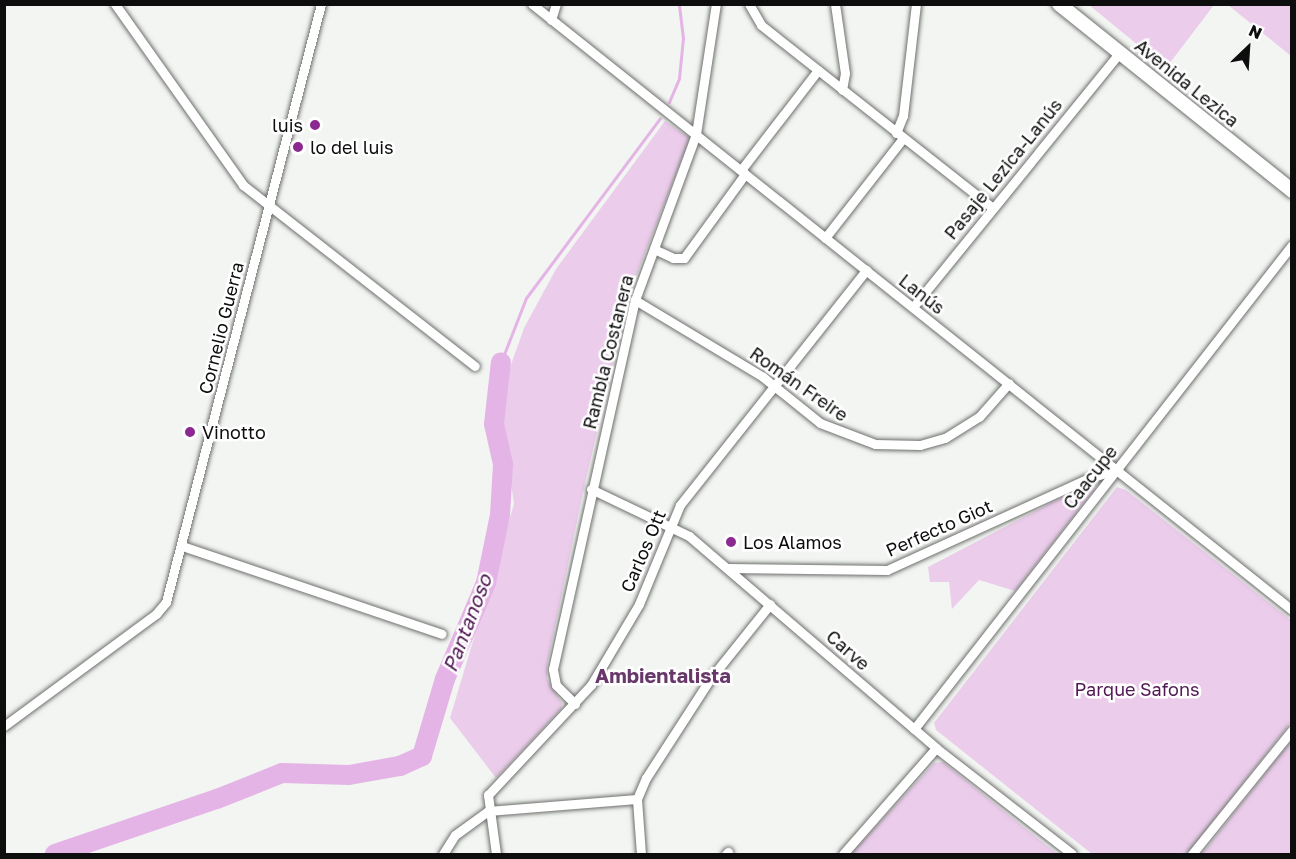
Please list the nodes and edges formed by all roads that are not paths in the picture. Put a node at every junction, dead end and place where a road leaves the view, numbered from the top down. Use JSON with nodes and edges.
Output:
{"nodes":[{"id":1,"x":115,"y":4,"type":"edge"},
{"id":2,"x":321,"y":4,"type":"edge"},
{"id":3,"x":532,"y":4,"type":"edge"},
{"id":4,"x":556,"y":4,"type":"edge"},
{"id":5,"x":716,"y":4,"type":"edge"},
{"id":6,"x":749,"y":4,"type":"edge"},
{"id":7,"x":835,"y":4,"type":"edge"},
{"id":8,"x":916,"y":4,"type":"edge"},
{"id":9,"x":1059,"y":4,"type":"edge"},
{"id":10,"x":551,"y":20,"type":"junction"},
{"id":11,"x":1120,"y":52,"type":"junction"},
{"id":12,"x":818,"y":70,"type":"junction"},
{"id":13,"x":842,"y":90,"type":"junction"},
{"id":14,"x":696,"y":134,"type":"junction"},
{"id":15,"x":900,"y":135,"type":"junction"},
{"id":16,"x":743,"y":172,"type":"junction"},
{"id":17,"x":1291,"y":189,"type":"edge"},
{"id":18,"x":270,"y":207,"type":"junction"},
{"id":19,"x":993,"y":208,"type":"junction"},
{"id":20,"x":825,"y":238,"type":"junction"},
{"id":21,"x":1292,"y":245,"type":"edge"},
{"id":22,"x":654,"y":249,"type":"junction"},
{"id":23,"x":866,"y":270,"type":"junction"},
{"id":24,"x":635,"y":300,"type":"junction"},
{"id":25,"x":913,"y":307,"type":"junction"},
{"id":26,"x":475,"y":366,"type":"dead end"},
{"id":27,"x":1009,"y":383,"type":"junction"},
{"id":28,"x":774,"y":386,"type":"junction"},
{"id":29,"x":1118,"y":469,"type":"junction"},
{"id":30,"x":591,"y":489,"type":"junction"},
{"id":31,"x":673,"y":526,"type":"junction"},
{"id":32,"x":182,"y":546,"type":"junction"},
{"id":33,"x":728,"y":568,"type":"junction"},
{"id":34,"x":770,"y":604,"type":"junction"},
{"id":35,"x":1292,"y":610,"type":"edge"},
{"id":36,"x":442,"y":634,"type":"dead end"},
{"id":37,"x":575,"y":704,"type":"junction"},
{"id":38,"x":4,"y":726,"type":"edge"},
{"id":39,"x":914,"y":729,"type":"junction"},
{"id":40,"x":1292,"y":730,"type":"edge"},
{"id":41,"x":936,"y":748,"type":"junction"},
{"id":42,"x":637,"y":799,"type":"junction"},
{"id":43,"x":488,"y":811,"type":"junction"},
{"id":44,"x":443,"y":855,"type":"edge"},
{"id":45,"x":496,"y":855,"type":"edge"},
{"id":46,"x":641,"y":855,"type":"edge"},
{"id":47,"x":843,"y":855,"type":"edge"},
{"id":48,"x":1072,"y":855,"type":"edge"},
{"id":49,"x":1192,"y":855,"type":"edge"}],
"edges":[{"from":1,"to":18,"type":"street"},
{"from":2,"to":18,"type":"street","name":"Cornelio Guerra"},
{"from":3,"to":10,"type":"street","name":"Lanús"},
{"from":4,"to":10,"type":"street"},
{"from":5,"to":14,"type":"street","name":"Rambla Costanera"},
{"from":6,"to":12,"type":"street"},
{"from":7,"to":13,"type":"street"},
{"from":8,"to":15,"type":"street"},
{"from":9,"to":11,"type":"street","name":"Avenida Lezica"},
{"from":10,"to":14,"type":"street","name":"Lanús"},
{"from":11,"to":17,"type":"street","name":"Avenida Lezica"},
{"from":11,"to":19,"type":"street","name":"Pasaje Lezica-Lanús"},
{"from":12,"to":13,"type":"street"},
{"from":12,"to":16,"type":"street"},
{"from":13,"to":15,"type":"street"},
{"from":14,"to":16,"type":"street","name":"Lanús"},
{"from":14,"to":22,"type":"street","name":"Rambla Costanera"},
{"from":15,"to":19,"type":"street"},
{"from":15,"to":20,"type":"street"},
{"from":16,"to":20,"type":"street","name":"Lanús"},
{"from":16,"to":22,"type":"street"},
{"from":18,"to":26,"type":"street"},
{"from":18,"to":32,"type":"street","name":"Cornelio Guerra"},
{"from":19,"to":25,"type":"street","name":"Pasaje Lezica-Lanús"},
{"from":20,"to":23,"type":"street","name":"Lanús"},
{"from":21,"to":29,"type":"street","name":"Caacupe"},
{"from":22,"to":24,"type":"street","name":"Rambla Costanera"},
{"from":23,"to":25,"type":"street","name":"Lanús"},
{"from":23,"to":28,"type":"street","name":"Carlos Ott"},
{"from":24,"to":28,"type":"street","name":"Román Freire"},
{"from":24,"to":30,"type":"street","name":"Rambla Costanera"},
{"from":25,"to":27,"type":"street","name":"Lanús"},
{"from":27,"to":28,"type":"street","name":"Román Freire"},
{"from":27,"to":29,"type":"street","name":"Lanús"},
{"from":28,"to":31,"type":"street","name":"Carlos Ott"},
{"from":29,"to":33,"type":"street","name":"Perfecto Giot"},
{"from":29,"to":35,"type":"street","name":"Lanús"},
{"from":29,"to":39,"type":"street","name":"Caacupe"},
{"from":30,"to":31,"type":"street","name":"Carve"},
{"from":30,"to":37,"type":"street","name":"Rambla Costanera"},
{"from":31,"to":33,"type":"street","name":"Carve"},
{"from":31,"to":37,"type":"street","name":"Carlos Ott"},
{"from":32,"to":36,"type":"street"},
{"from":32,"to":38,"type":"street","name":"Cornelio Guerra"},
{"from":33,"to":34,"type":"street","name":"Carve"},
{"from":34,"to":39,"type":"street","name":"Carve"},
{"from":34,"to":42,"type":"street"},
{"from":37,"to":43,"type":"street","name":"Carlos Ott"},
{"from":39,"to":41,"type":"street","name":"Carve"},
{"from":40,"to":49,"type":"street"},
{"from":41,"to":47,"type":"street"},
{"from":41,"to":48,"type":"street","name":"Carve"},
{"from":42,"to":43,"type":"street"},
{"from":42,"to":46,"type":"street"},
{"from":43,"to":44,"type":"street"},
{"from":43,"to":45,"type":"street","name":"Carlos Ott"}]}
